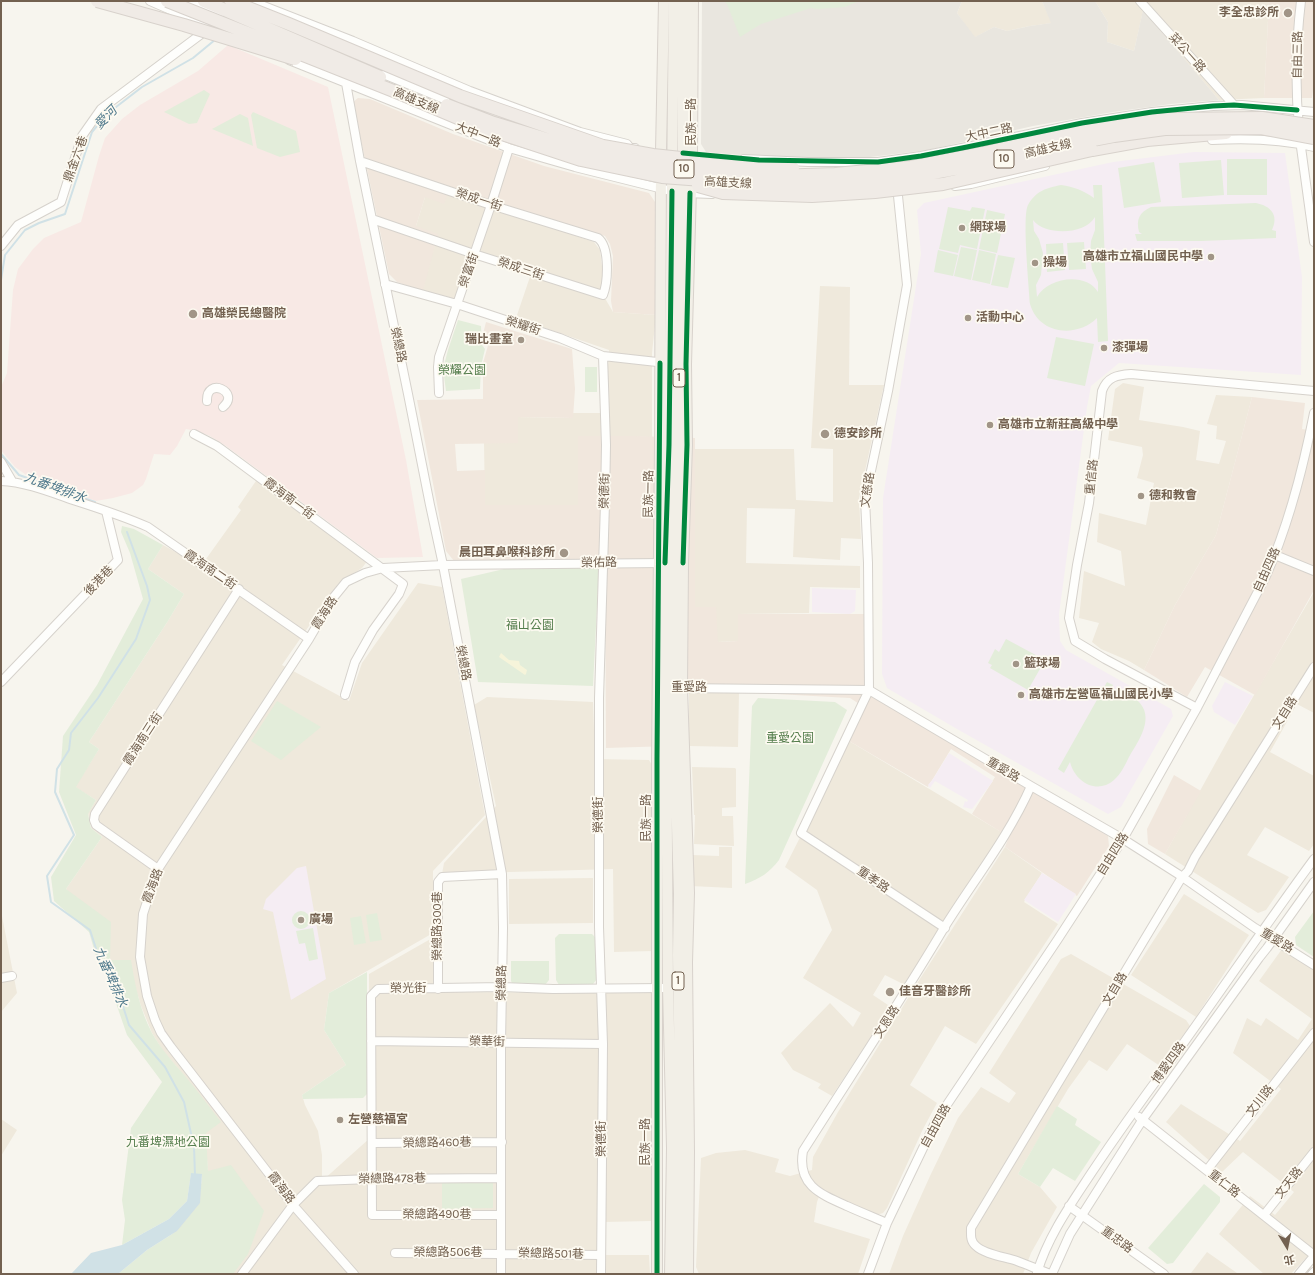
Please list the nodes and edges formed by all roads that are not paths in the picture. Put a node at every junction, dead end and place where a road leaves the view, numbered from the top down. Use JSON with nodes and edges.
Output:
{"nodes":[{"id":1,"x":97,"y":1,"type":"edge"},
{"id":2,"x":150,"y":1,"type":"edge"},
{"id":3,"x":185,"y":1,"type":"edge"},
{"id":4,"x":204,"y":1,"type":"edge"},
{"id":5,"x":252,"y":1,"type":"edge"},
{"id":6,"x":664,"y":1,"type":"edge"},
{"id":7,"x":674,"y":1,"type":"edge"},
{"id":8,"x":683,"y":1,"type":"edge"},
{"id":9,"x":693,"y":1,"type":"edge"},
{"id":10,"x":1140,"y":1,"type":"edge"},
{"id":11,"x":1301,"y":1,"type":"edge"},
{"id":12,"x":163,"y":2,"type":"edge"},
{"id":13,"x":269,"y":4,"type":"edge"},
{"id":14,"x":228,"y":10,"type":"edge"},
{"id":15,"x":211,"y":27,"type":"junction"},
{"id":16,"x":320,"y":28,"type":"junction"},
{"id":17,"x":282,"y":43,"type":"junction"},
{"id":18,"x":268,"y":52,"type":"junction"},
{"id":19,"x":347,"y":60,"type":"junction"},
{"id":20,"x":346,"y":70,"type":"junction"},
{"id":21,"x":346,"y":83,"type":"junction"},
{"id":22,"x":396,"y":92,"type":"junction"},
{"id":23,"x":1234,"y":105,"type":"junction"},
{"id":24,"x":1297,"y":110,"type":"junction"},
{"id":25,"x":1314,"y":112,"type":"edge"},
{"id":26,"x":1166,"y":119,"type":"junction"},
{"id":27,"x":1314,"y":120,"type":"edge"},
{"id":28,"x":1314,"y":126,"type":"edge"},
{"id":29,"x":1247,"y":131,"type":"junction"},
{"id":30,"x":1314,"y":138,"type":"edge"},
{"id":31,"x":1300,"y":143,"type":"junction"},
{"id":32,"x":1314,"y":147,"type":"edge"},
{"id":33,"x":509,"y":148,"type":"junction"},
{"id":34,"x":634,"y":148,"type":"junction"},
{"id":35,"x":661,"y":151,"type":"junction"},
{"id":36,"x":682,"y":153,"type":"junction"},
{"id":37,"x":894,"y":160,"type":"junction"},
{"id":38,"x":360,"y":161,"type":"junction"},
{"id":39,"x":619,"y":178,"type":"junction"},
{"id":40,"x":661,"y":183,"type":"junction"},
{"id":41,"x":897,"y":185,"type":"junction"},
{"id":42,"x":681,"y":192,"type":"junction"},
{"id":43,"x":855,"y":194,"type":"junction"},
{"id":44,"x":898,"y":194,"type":"junction"},
{"id":45,"x":491,"y":205,"type":"junction"},
{"id":46,"x":372,"y":219,"type":"junction"},
{"id":47,"x":1314,"y":242,"type":"edge"},
{"id":48,"x":1,"y":246,"type":"edge"},
{"id":49,"x":474,"y":254,"type":"junction"},
{"id":50,"x":385,"y":284,"type":"junction"},
{"id":51,"x":603,"y":295,"type":"joint"},
{"id":52,"x":457,"y":304,"type":"junction"},
{"id":53,"x":603,"y":356,"type":"junction"},
{"id":54,"x":674,"y":364,"type":"junction"},
{"id":55,"x":1314,"y":391,"type":"edge"},
{"id":56,"x":439,"y":393,"type":"dead end"},
{"id":57,"x":207,"y":401,"type":"dead end"},
{"id":58,"x":223,"y":407,"type":"dead end"},
{"id":59,"x":1314,"y":413,"type":"edge"},
{"id":60,"x":194,"y":434,"type":"dead end"},
{"id":61,"x":1,"y":462,"type":"edge"},
{"id":62,"x":1,"y":481,"type":"edge"},
{"id":63,"x":12,"y":482,"type":"junction"},
{"id":64,"x":106,"y":510,"type":"junction"},
{"id":65,"x":1276,"y":555,"type":"junction"},
{"id":66,"x":603,"y":563,"type":"junction"},
{"id":67,"x":670,"y":563,"type":"junction"},
{"id":68,"x":443,"y":565,"type":"junction"},
{"id":69,"x":382,"y":568,"type":"junction"},
{"id":70,"x":1314,"y":571,"type":"edge"},
{"id":71,"x":239,"y":589,"type":"junction"},
{"id":72,"x":309,"y":639,"type":"junction"},
{"id":73,"x":1314,"y":667,"type":"edge"},
{"id":74,"x":1,"y":682,"type":"edge"},
{"id":75,"x":669,"y":688,"type":"junction"},
{"id":76,"x":869,"y":690,"type":"junction"},
{"id":77,"x":345,"y":695,"type":"dead end"},
{"id":78,"x":1198,"y":708,"type":"junction"},
{"id":79,"x":1031,"y":786,"type":"junction"},
{"id":80,"x":801,"y":834,"type":"joint"},
{"id":81,"x":1123,"y":839,"type":"junction"},
{"id":82,"x":1314,"y":859,"type":"edge"},
{"id":83,"x":158,"y":869,"type":"junction"},
{"id":84,"x":502,"y":874,"type":"junction"},
{"id":85,"x":1182,"y":877,"type":"junction"},
{"id":86,"x":1314,"y":882,"type":"edge"},
{"id":87,"x":944,"y":928,"type":"junction"},
{"id":88,"x":1261,"y":931,"type":"junction"},
{"id":89,"x":1274,"y":939,"type":"junction"},
{"id":90,"x":1314,"y":965,"type":"edge"},
{"id":91,"x":12,"y":976,"type":"dead end"},
{"id":92,"x":1,"y":978,"type":"edge"},
{"id":93,"x":502,"y":988,"type":"junction"},
{"id":94,"x":656,"y":988,"type":"junction"},
{"id":95,"x":668,"y":988,"type":"junction"},
{"id":96,"x":438,"y":989,"type":"junction"},
{"id":97,"x":601,"y":989,"type":"junction"},
{"id":98,"x":1314,"y":1033,"type":"edge"},
{"id":99,"x":372,"y":1041,"type":"junction"},
{"id":100,"x":501,"y":1043,"type":"junction"},
{"id":101,"x":603,"y":1044,"type":"junction"},
{"id":102,"x":1133,"y":1112,"type":"junction"},
{"id":103,"x":1143,"y":1119,"type":"junction"},
{"id":104,"x":502,"y":1142,"type":"junction"},
{"id":105,"x":372,"y":1143,"type":"junction"},
{"id":106,"x":1314,"y":1152,"type":"edge"},
{"id":107,"x":1207,"y":1170,"type":"junction"},
{"id":108,"x":501,"y":1178,"type":"junction"},
{"id":109,"x":372,"y":1179,"type":"junction"},
{"id":110,"x":293,"y":1205,"type":"junction"},
{"id":111,"x":1069,"y":1206,"type":"junction"},
{"id":112,"x":372,"y":1215,"type":"joint"},
{"id":113,"x":501,"y":1215,"type":"junction"},
{"id":114,"x":1082,"y":1215,"type":"junction"},
{"id":115,"x":1264,"y":1215,"type":"junction"},
{"id":116,"x":887,"y":1222,"type":"junction"},
{"id":117,"x":395,"y":1253,"type":"dead end"},
{"id":118,"x":501,"y":1254,"type":"junction"},
{"id":119,"x":601,"y":1255,"type":"junction"},
{"id":120,"x":1314,"y":1256,"type":"edge"},
{"id":121,"x":1037,"y":1272,"type":"edge"},
{"id":122,"x":1314,"y":1272,"type":"edge"},
{"id":123,"x":242,"y":1274,"type":"edge"},
{"id":124,"x":354,"y":1274,"type":"edge"},
{"id":125,"x":501,"y":1274,"type":"edge"},
{"id":126,"x":601,"y":1274,"type":"edge"},
{"id":127,"x":657,"y":1274,"type":"edge"},
{"id":128,"x":670,"y":1274,"type":"edge"},
{"id":129,"x":680,"y":1274,"type":"edge"},
{"id":130,"x":688,"y":1274,"type":"edge"},
{"id":131,"x":868,"y":1274,"type":"edge"},
{"id":132,"x":1051,"y":1274,"type":"edge"},
{"id":133,"x":1164,"y":1274,"type":"edge"},
{"id":134,"x":1299,"y":1274,"type":"edge"},
{"id":135,"x":1312,"y":1274,"type":"edge"}],
"edges":[{"from":1,"to":22,"type":"highway","bridge":true},
{"from":2,"to":12,"type":"street","name":"大中一路"},
{"from":3,"to":14,"type":"street","name":"大中一路"},
{"from":4,"to":14,"type":"highway","name":"高雄支線","number":"10"},
{"from":5,"to":13,"type":"street","name":"大中一路"},
{"from":6,"to":35,"type":"main road","name":"民族一路","number":"1"},
{"from":7,"to":36,"type":"main road","name":"民族一路","number":"1"},
{"from":8,"to":36,"type":"main road","name":"民族一路","number":"1"},
{"from":9,"to":36,"type":"main road","name":"民族一路","number":"1"},
{"from":10,"to":23,"type":"street","name":"菜公一路"},
{"from":11,"to":24,"type":"street","name":"自由三路"},
{"from":12,"to":15,"type":"street","name":"大中一路"},
{"from":12,"to":22,"type":"highway","name":"高雄支線","number":"10","bridge":true},
{"from":13,"to":16,"type":"street","name":"大中一路"},
{"from":14,"to":17,"type":"street","name":"大中一路"},
{"from":14,"to":26,"type":"highway","name":"高雄支線","number":"10","bridge":true},
{"from":14,"to":34,"type":"highway","bridge":true},
{"from":15,"to":18,"type":"street","name":"大中一路"},
{"from":15,"to":48,"type":"street","name":"鼎金六巷"},
{"from":16,"to":19,"type":"street","name":"大中一路"},
{"from":16,"to":34,"type":"street","name":"大中一路"},
{"from":17,"to":18,"type":"street"},
{"from":17,"to":19,"type":"street","name":"大中一路"},
{"from":17,"to":20,"type":"street","name":"大中一路"},
{"from":18,"to":21,"type":"street","name":"大中一路"},
{"from":19,"to":20,"type":"street","name":"榮總路"},
{"from":19,"to":34,"type":"street","name":"大中一路"},
{"from":20,"to":21,"type":"street","name":"榮總路"},
{"from":21,"to":33,"type":"street","name":"大中一路"},
{"from":21,"to":38,"type":"street","name":"榮總路"},
{"from":22,"to":40,"type":"highway","name":"高雄支線","number":"10","bridge":true},
{"from":23,"to":24,"type":"street","name":"大中二路"},
{"from":23,"to":37,"type":"street","name":"大中二路"},
{"from":24,"to":25,"type":"street","name":"大中二路"},
{"from":24,"to":31,"type":"street"},
{"from":26,"to":27,"type":"highway","bridge":true},
{"from":26,"to":28,"type":"highway","name":"高雄支線","number":"10","bridge":true},
{"from":29,"to":31,"type":"street"},
{"from":29,"to":40,"type":"highway","bridge":true},
{"from":29,"to":41,"type":"street"},
{"from":30,"to":40,"type":"highway","name":"高雄支線","number":"10","bridge":true},
{"from":31,"to":32,"type":"street"},
{"from":31,"to":44,"type":"street"},
{"from":31,"to":47,"type":"street"},
{"from":33,"to":39,"type":"street","name":"大中一路"},
{"from":33,"to":45,"type":"street","name":"榮富街"},
{"from":34,"to":35,"type":"street","name":"大中一路"},
{"from":34,"to":39,"type":"street"},
{"from":35,"to":36,"type":"street","name":"大中一路"},
{"from":35,"to":40,"type":"main road","name":"民族一路","number":"1"},
{"from":36,"to":37,"type":"street","name":"大中二路"},
{"from":36,"to":42,"type":"main road","name":"民族一路","number":"1"},
{"from":37,"to":41,"type":"street","name":"文慈路"},
{"from":38,"to":45,"type":"street","name":"榮成一街"},
{"from":38,"to":46,"type":"street","name":"榮總路"},
{"from":39,"to":40,"type":"street","name":"大中一路"},
{"from":40,"to":42,"type":"street","name":"大中一路"},
{"from":40,"to":54,"type":"main road","name":"民族一路","number":"1"},
{"from":41,"to":43,"type":"street"},
{"from":41,"to":44,"type":"street","name":"文慈路"},
{"from":42,"to":43,"type":"street"},
{"from":42,"to":54,"type":"main road","name":"民族一路","number":"1"},
{"from":43,"to":44,"type":"street"},
{"from":44,"to":76,"type":"street","name":"文慈路"},
{"from":45,"to":49,"type":"street","name":"榮富街"},
{"from":45,"to":51,"type":"street","name":"榮成一街"},
{"from":46,"to":49,"type":"street","name":"榮成三街"},
{"from":46,"to":50,"type":"street","name":"榮總路"},
{"from":49,"to":51,"type":"street","name":"榮成三街"},
{"from":49,"to":52,"type":"street","name":"榮富街"},
{"from":50,"to":52,"type":"street","name":"榮耀街"},
{"from":50,"to":68,"type":"street","name":"榮總路"},
{"from":52,"to":53,"type":"street","name":"榮耀街"},
{"from":52,"to":56,"type":"street","name":"榮富街"},
{"from":53,"to":54,"type":"street","name":"榮耀街"},
{"from":53,"to":66,"type":"street","name":"榮德街"},
{"from":54,"to":67,"type":"main road","name":"民族一路","number":"1"},
{"from":54,"to":67,"type":"main road","name":"民族一路","number":"1"},
{"from":55,"to":78,"type":"street","name":"重信路"},
{"from":57,"to":58,"type":"street"},
{"from":59,"to":65,"type":"street","name":"自由四路"},
{"from":60,"to":69,"type":"street","name":"霞海南一街"},
{"from":61,"to":63,"type":"street"},
{"from":62,"to":63,"type":"street"},
{"from":63,"to":64,"type":"street"},
{"from":64,"to":71,"type":"street","name":"霞海南二街"},
{"from":64,"to":74,"type":"street","name":"後港巷"},
{"from":65,"to":70,"type":"street"},
{"from":65,"to":78,"type":"street","name":"自由四路"},
{"from":66,"to":67,"type":"street","name":"榮佑路"},
{"from":66,"to":68,"type":"street","name":"榮佑路"},
{"from":66,"to":97,"type":"street","name":"榮德街"},
{"from":67,"to":75,"type":"main road","name":"民族一路","number":"1"},
{"from":67,"to":75,"type":"main road","name":"民族一路","number":"1"},
{"from":68,"to":69,"type":"street","name":"霞海路"},
{"from":68,"to":84,"type":"street","name":"榮總路"},
{"from":69,"to":72,"type":"street","name":"霞海路"},
{"from":69,"to":77,"type":"street","name":"霞海南一街"},
{"from":71,"to":72,"type":"street","name":"霞海南二街"},
{"from":71,"to":83,"type":"street","name":"霞海南三街"},
{"from":72,"to":83,"type":"street","name":"霞海路"},
{"from":73,"to":85,"type":"street","name":"文自路"},
{"from":75,"to":76,"type":"street","name":"重愛路"},
{"from":75,"to":94,"type":"main road","name":"民族一路","number":"1"},
{"from":75,"to":95,"type":"main road","name":"民族一路","number":"1"},
{"from":75,"to":129,"type":"main road","name":"民族一路","number":"1"},
{"from":75,"to":130,"type":"main road","name":"民族一路","number":"1"},
{"from":76,"to":79,"type":"street","name":"重愛路"},
{"from":76,"to":80,"type":"street","name":"文慈路"},
{"from":78,"to":81,"type":"street","name":"自由四路"},
{"from":79,"to":81,"type":"street","name":"重愛路"},
{"from":79,"to":87,"type":"street","name":"文恩路"},
{"from":80,"to":87,"type":"street","name":"重孝路"},
{"from":81,"to":85,"type":"street","name":"重愛路"},
{"from":81,"to":116,"type":"street","name":"自由四路"},
{"from":82,"to":88,"type":"street","name":"博愛四路"},
{"from":83,"to":110,"type":"street","name":"霞海路"},
{"from":84,"to":93,"type":"street","name":"榮總路"},
{"from":84,"to":96,"type":"street","name":"榮總路300巷"},
{"from":85,"to":88,"type":"street","name":"重愛路"},
{"from":85,"to":121,"type":"street","name":"文自路"},
{"from":86,"to":89,"type":"street","name":"博愛四路"},
{"from":87,"to":116,"type":"street","name":"文恩路"},
{"from":88,"to":89,"type":"street","name":"重愛路"},
{"from":88,"to":102,"type":"street","name":"博愛四路"},
{"from":89,"to":90,"type":"street","name":"重愛路"},
{"from":89,"to":103,"type":"street","name":"博愛四路"},
{"from":91,"to":92,"type":"street"},
{"from":93,"to":96,"type":"street","name":"榮光街"},
{"from":93,"to":97,"type":"street","name":"榮光街"},
{"from":93,"to":100,"type":"street","name":"榮總路"},
{"from":94,"to":95,"type":"street","name":"榮光街"},
{"from":94,"to":97,"type":"street","name":"榮光街"},
{"from":94,"to":127,"type":"main road","name":"民族一路","number":"1"},
{"from":95,"to":128,"type":"main road","name":"民族一路","number":"1"},
{"from":96,"to":99,"type":"street","name":"榮光街"},
{"from":97,"to":101,"type":"street","name":"榮德街"},
{"from":98,"to":107,"type":"street","name":"文川路"},
{"from":99,"to":100,"type":"street","name":"榮華街"},
{"from":99,"to":105,"type":"street","name":"榮光街"},
{"from":100,"to":101,"type":"street","name":"榮華街"},
{"from":100,"to":104,"type":"street","name":"榮總路"},
{"from":101,"to":119,"type":"street","name":"榮德街"},
{"from":102,"to":103,"type":"street","name":"重仁路"},
{"from":102,"to":111,"type":"street","name":"博愛四路"},
{"from":103,"to":107,"type":"street","name":"重仁路"},
{"from":103,"to":114,"type":"street","name":"博愛四路"},
{"from":104,"to":105,"type":"street","name":"榮總路460巷"},
{"from":104,"to":108,"type":"street","name":"榮總路"},
{"from":105,"to":109,"type":"street","name":"榮光街"},
{"from":106,"to":115,"type":"street","name":"文天路"},
{"from":107,"to":115,"type":"street","name":"重仁路"},
{"from":108,"to":109,"type":"street","name":"榮總路478巷"},
{"from":108,"to":113,"type":"street","name":"榮總路"},
{"from":109,"to":110,"type":"street","name":"榮總路478巷"},
{"from":109,"to":112,"type":"street","name":"榮光街"},
{"from":110,"to":123,"type":"street","name":"榮總路478巷"},
{"from":110,"to":124,"type":"street","name":"霞海路"},
{"from":111,"to":114,"type":"street","name":"重忠路"},
{"from":111,"to":121,"type":"street","name":"博愛四路"},
{"from":112,"to":113,"type":"street","name":"榮總路490巷"},
{"from":113,"to":118,"type":"street","name":"榮總路"},
{"from":114,"to":132,"type":"street","name":"博愛四路"},
{"from":114,"to":133,"type":"street","name":"重忠路"},
{"from":115,"to":120,"type":"street","name":"重仁路"},
{"from":116,"to":131,"type":"street","name":"自由四路"},
{"from":117,"to":118,"type":"street","name":"榮總路506巷"},
{"from":118,"to":119,"type":"street","name":"榮總路501巷"},
{"from":118,"to":125,"type":"street","name":"榮總路"},
{"from":119,"to":126,"type":"street","name":"榮德街"},
{"from":120,"to":134,"type":"street"},
{"from":121,"to":132,"type":"street","name":"文自路"},
{"from":122,"to":135,"type":"street"}]}
